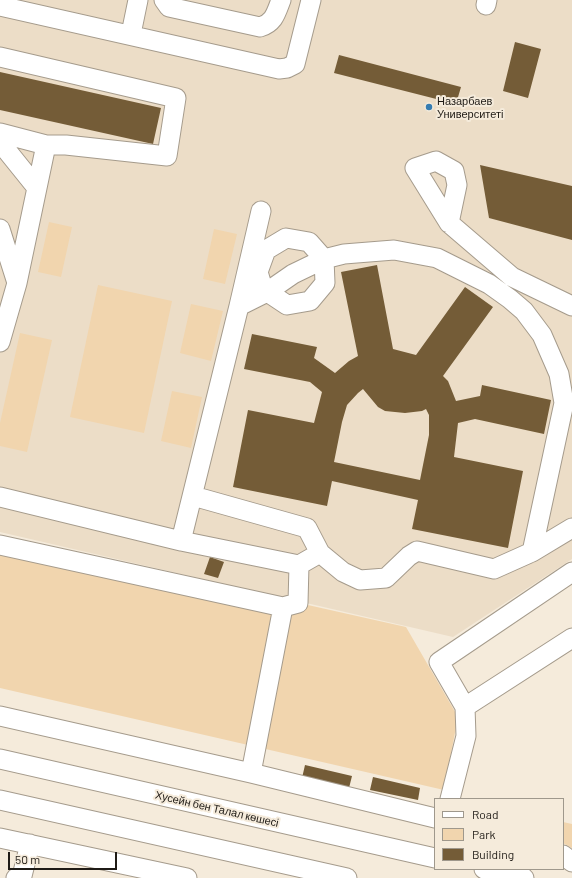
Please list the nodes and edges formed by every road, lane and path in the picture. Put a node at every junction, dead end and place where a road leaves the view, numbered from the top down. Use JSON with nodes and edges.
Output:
{"nodes":[{"id":1,"x":138,"y":0,"type":"edge"},
{"id":2,"x":164,"y":0,"type":"edge"},
{"id":3,"x":282,"y":0,"type":"edge"},
{"id":4,"x":285,"y":0,"type":"edge"},
{"id":5,"x":311,"y":3,"type":"edge"},
{"id":6,"x":0,"y":6,"type":"edge"},
{"id":7,"x":130,"y":34,"type":"junction"},
{"id":8,"x":0,"y":57,"type":"edge"},
{"id":9,"x":0,"y":133,"type":"edge"},
{"id":10,"x":0,"y":142,"type":"edge"},
{"id":11,"x":46,"y":145,"type":"junction"},
{"id":12,"x":37,"y":188,"type":"junction"},
{"id":13,"x":261,"y":211,"type":"dead end"},
{"id":14,"x":449,"y":223,"type":"dead end"},
{"id":15,"x":0,"y":229,"type":"edge"},
{"id":16,"x":257,"y":230,"type":"junction"},
{"id":17,"x":266,"y":250,"type":"junction"},
{"id":18,"x":324,"y":259,"type":"junction"},
{"id":19,"x":16,"y":283,"type":"junction"},
{"id":20,"x":267,"y":292,"type":"junction"},
{"id":21,"x":239,"y":306,"type":"junction"},
{"id":22,"x":572,"y":306,"type":"edge"},
{"id":23,"x":0,"y":342,"type":"edge"},
{"id":24,"x":193,"y":496,"type":"junction"},
{"id":25,"x":0,"y":497,"type":"edge"},
{"id":26,"x":572,"y":528,"type":"edge"},
{"id":27,"x":181,"y":541,"type":"junction"},
{"id":28,"x":0,"y":545,"type":"edge"},
{"id":29,"x":532,"y":552,"type":"junction"},
{"id":30,"x":320,"y":553,"type":"junction"},
{"id":31,"x":299,"y":565,"type":"junction"},
{"id":32,"x":572,"y":572,"type":"edge"},
{"id":33,"x":283,"y":607,"type":"junction"},
{"id":34,"x":572,"y":638,"type":"edge"},
{"id":35,"x":465,"y":707,"type":"junction"},
{"id":36,"x":0,"y":716,"type":"edge"},
{"id":37,"x":0,"y":759,"type":"edge"},
{"id":38,"x":251,"y":773,"type":"junction"},
{"id":39,"x":450,"y":798,"type":"edge"},
{"id":40,"x":0,"y":800,"type":"edge"},
{"id":41,"x":434,"y":818,"type":"edge"},
{"id":42,"x":0,"y":838,"type":"edge"},
{"id":43,"x":30,"y":844,"type":"junction"},
{"id":44,"x":564,"y":856,"type":"edge"},
{"id":45,"x":434,"y":858,"type":"edge"},
{"id":46,"x":572,"y":862,"type":"edge"},
{"id":47,"x":488,"y":870,"type":"edge"},
{"id":48,"x":16,"y":878,"type":"edge"},
{"id":49,"x":187,"y":878,"type":"edge"},
{"id":50,"x":346,"y":878,"type":"edge"},
{"id":51,"x":524,"y":878,"type":"edge"}],
"edges":[{"from":1,"to":7,"type":"street"},
{"from":2,"to":3,"type":"street"},
{"from":4,"to":5,"type":"street"},
{"from":5,"to":7,"type":"street"},
{"from":6,"to":7,"type":"street"},
{"from":8,"to":11,"type":"street"},
{"from":9,"to":11,"type":"street"},
{"from":10,"to":12,"type":"street"},
{"from":11,"to":12,"type":"street"},
{"from":12,"to":19,"type":"street"},
{"from":13,"to":16,"type":"street"},
{"from":14,"to":22,"type":"street"},
{"from":15,"to":19,"type":"street"},
{"from":16,"to":17,"type":"street"},
{"from":16,"to":21,"type":"street"},
{"from":17,"to":18,"type":"street"},
{"from":17,"to":20,"type":"street"},
{"from":18,"to":20,"type":"street"},
{"from":18,"to":20,"type":"street"},
{"from":18,"to":29,"type":"street"},
{"from":19,"to":23,"type":"street"},
{"from":20,"to":21,"type":"street"},
{"from":21,"to":24,"type":"street"},
{"from":24,"to":27,"type":"street"},
{"from":24,"to":30,"type":"street"},
{"from":25,"to":27,"type":"street"},
{"from":26,"to":29,"type":"street"},
{"from":27,"to":31,"type":"street"},
{"from":28,"to":33,"type":"street"},
{"from":29,"to":30,"type":"street"},
{"from":30,"to":31,"type":"street"},
{"from":31,"to":33,"type":"street"},
{"from":32,"to":35,"type":"street"},
{"from":33,"to":38,"type":"street"},
{"from":34,"to":35,"type":"street"},
{"from":35,"to":39,"type":"street"},
{"from":36,"to":38,"type":"street"},
{"from":37,"to":45,"type":"street","name":"Хусейн бен Талал көшесі"},
{"from":38,"to":41,"type":"street"},
{"from":40,"to":50,"type":"street"},
{"from":42,"to":43,"type":"street"},
{"from":43,"to":48,"type":"street"},
{"from":43,"to":49,"type":"street"},
{"from":44,"to":46,"type":"street"},
{"from":47,"to":51,"type":"street"}]}
